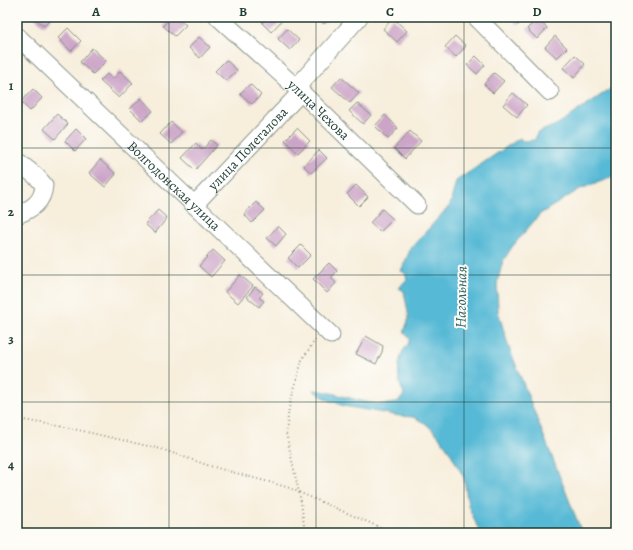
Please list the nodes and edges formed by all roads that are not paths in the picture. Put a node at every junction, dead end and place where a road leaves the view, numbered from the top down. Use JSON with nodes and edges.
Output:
{"nodes":[{"id":1,"x":218,"y":17,"type":"edge"},
{"id":2,"x":359,"y":17,"type":"edge"},
{"id":3,"x":476,"y":17,"type":"edge"},
{"id":4,"x":17,"y":36,"type":"edge"},
{"id":5,"x":299,"y":90,"type":"junction"},
{"id":6,"x":550,"y":92,"type":"dead end"},
{"id":7,"x":17,"y":160,"type":"edge"},
{"id":8,"x":194,"y":205,"type":"junction"},
{"id":9,"x":416,"y":205,"type":"dead end"},
{"id":10,"x":17,"y":215,"type":"edge"},
{"id":11,"x":327,"y":331,"type":"road end"}],
"edges":[{"from":1,"to":5,"type":"street","name":"улица Чехова"},
{"from":2,"to":5,"type":"street","name":"улица Полегалова"},
{"from":3,"to":6,"type":"street"},
{"from":4,"to":8,"type":"street","name":"Волгодонская улица"},
{"from":5,"to":8,"type":"street","name":"улица Полегалова"},
{"from":5,"to":9,"type":"street","name":"улица Чехова"},
{"from":7,"to":10,"type":"street"},
{"from":8,"to":11,"type":"street","name":"Волгодонская улица"}]}
